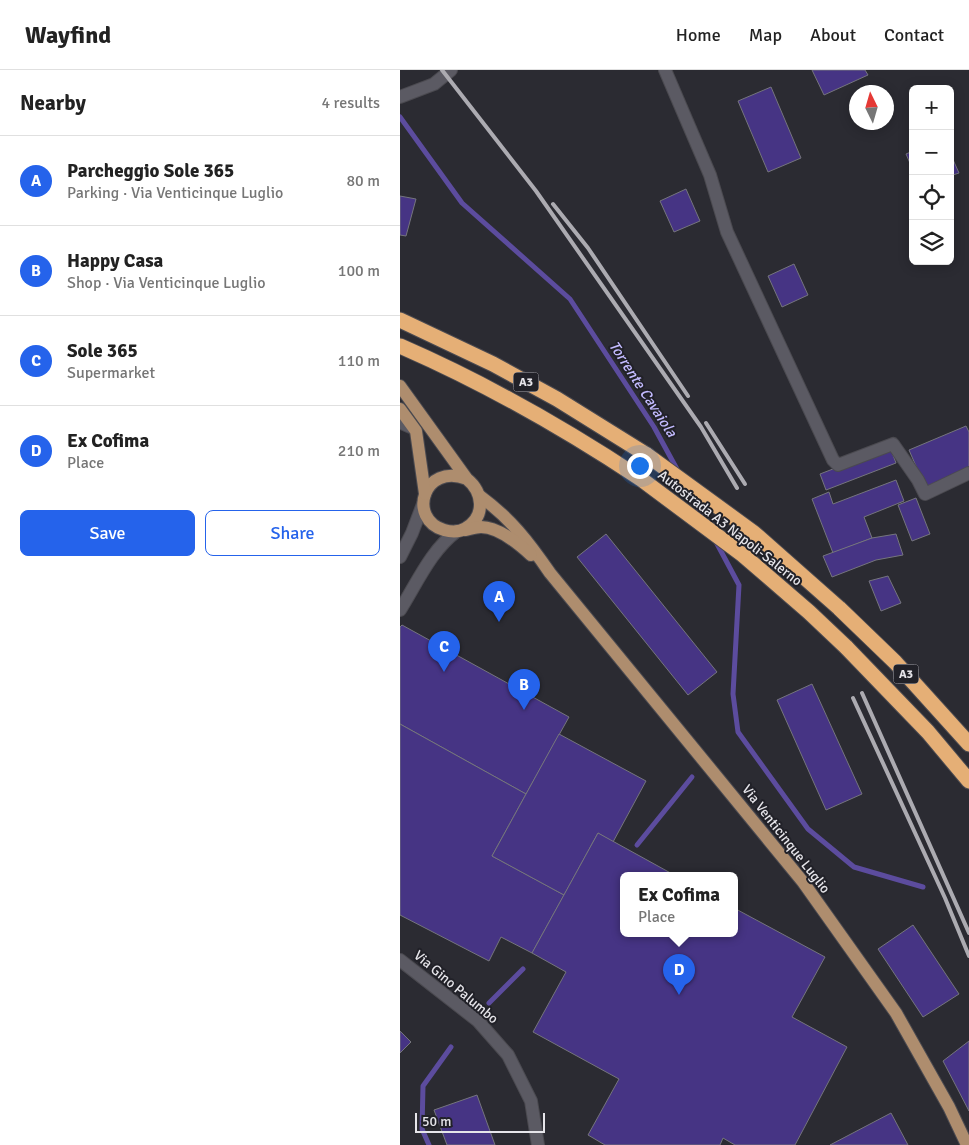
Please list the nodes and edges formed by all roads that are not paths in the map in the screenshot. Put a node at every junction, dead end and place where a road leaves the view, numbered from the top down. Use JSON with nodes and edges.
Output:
{"nodes":[{"id":1,"x":451,"y":70,"type":"edge"},
{"id":2,"x":665,"y":70,"type":"edge"},
{"id":3,"x":400,"y":97,"type":"edge"},
{"id":4,"x":400,"y":320,"type":"edge"},
{"id":5,"x":400,"y":346,"type":"edge"},
{"id":6,"x":400,"y":386,"type":"edge"},
{"id":7,"x":400,"y":409,"type":"edge"},
{"id":8,"x":400,"y":424,"type":"edge"},
{"id":9,"x":416,"y":431,"type":"junction"},
{"id":10,"x":969,"y":473,"type":"edge"},
{"id":11,"x":468,"y":479,"type":"junction"},
{"id":12,"x":480,"y":496,"type":"junction"},
{"id":13,"x":424,"y":499,"type":"junction"},
{"id":14,"x":457,"y":531,"type":"junction"},
{"id":15,"x":400,"y":557,"type":"edge"},
{"id":16,"x":550,"y":573,"type":"junction"},
{"id":17,"x":400,"y":610,"type":"edge"},
{"id":18,"x":969,"y":744,"type":"edge"},
{"id":19,"x":969,"y":781,"type":"edge"},
{"id":20,"x":400,"y":960,"type":"edge"},
{"id":21,"x":538,"y":1145,"type":"edge"},
{"id":22,"x":967,"y":1145,"type":"edge"}],
"edges":[{"from":1,"to":3,"type":"street"},
{"from":2,"to":10,"type":"street"},
{"from":4,"to":18,"type":"highway","name":"Autostrada A3 Napoli-Salerno","number":"A3","bridge":true},
{"from":5,"to":19,"type":"highway","name":"Autostrada A3 Napoli-Salerno","number":"A3","bridge":true},
{"from":6,"to":11,"type":"main road","name":"Via Venticinque Luglio"},
{"from":7,"to":9,"type":"main road","name":"Via Venticinque Luglio"},
{"from":8,"to":9,"type":"lane"},
{"from":9,"to":13,"type":"main road","name":"Via Venticinque Luglio"},
{"from":11,"to":12,"type":"main road","name":"Via Venticinque Luglio"},
{"from":11,"to":13,"type":"main road"},
{"from":12,"to":14,"type":"main road"},
{"from":12,"to":16,"type":"main road","name":"Via Venticinque Luglio"},
{"from":13,"to":14,"type":"main road","name":"Via Venticinque Luglio"},
{"from":13,"to":15,"type":"street"},
{"from":14,"to":16,"type":"main road","name":"Via Venticinque Luglio"},
{"from":14,"to":17,"type":"street"},
{"from":16,"to":22,"type":"main road","name":"Via Venticinque Luglio"},
{"from":20,"to":21,"type":"street","name":"Via Gino Palumbo"}]}
